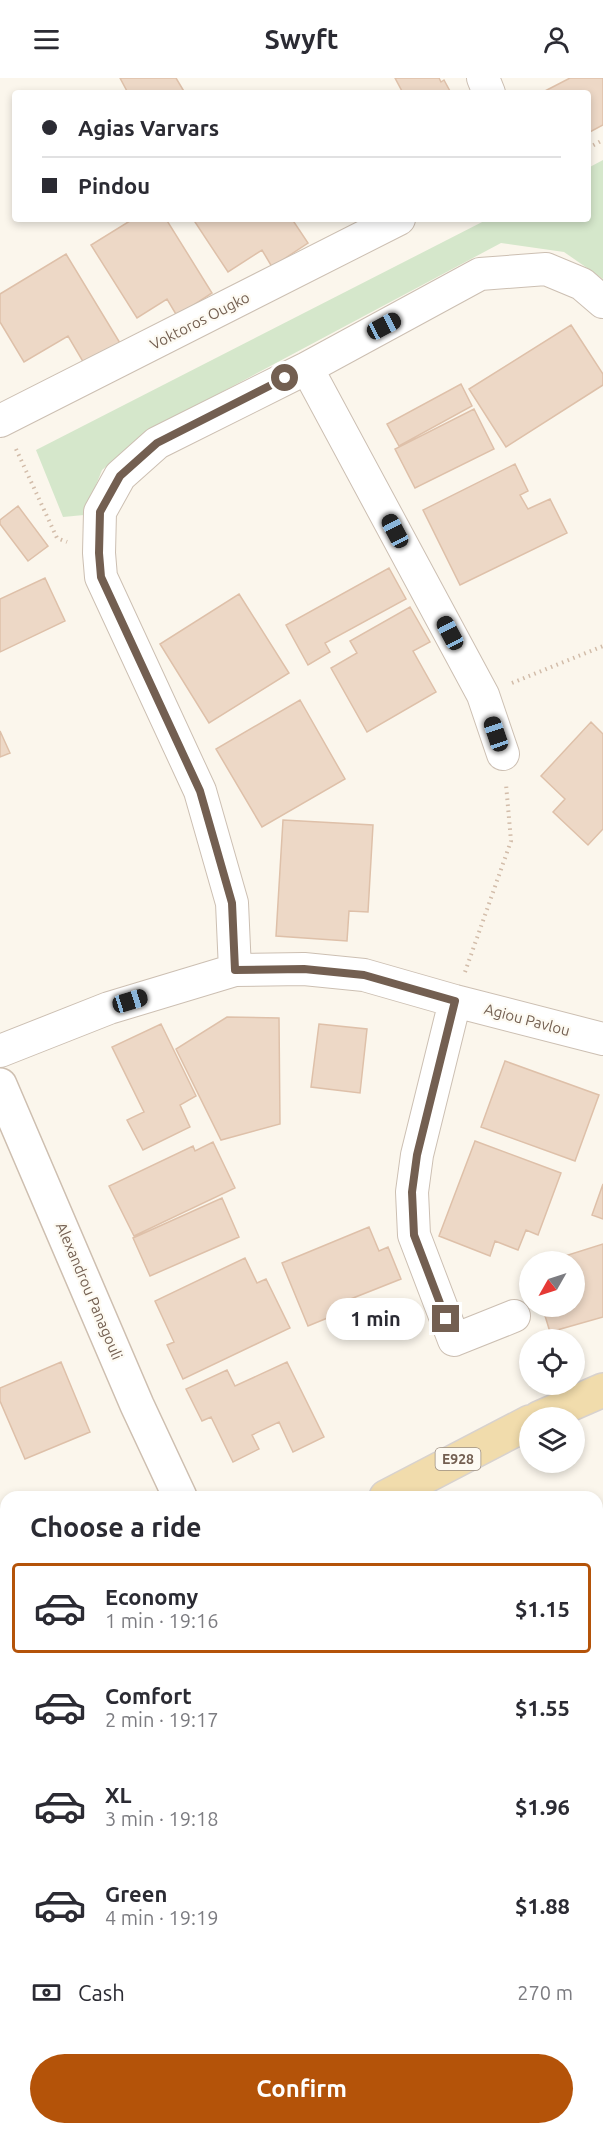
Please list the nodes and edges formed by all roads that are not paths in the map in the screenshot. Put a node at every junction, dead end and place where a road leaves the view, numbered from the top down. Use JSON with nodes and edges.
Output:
{"nodes":[{"id":1,"x":393,"y":222,"type":"edge"},
{"id":2,"x":603,"y":302,"type":"edge"},
{"id":3,"x":307,"y":368,"type":"junction"},
{"id":4,"x":2,"y":421,"type":"edge"},
{"id":5,"x":503,"y":754,"type":"road end"},
{"id":6,"x":235,"y":970,"type":"junction"},
{"id":7,"x":455,"y":1001,"type":"junction"},
{"id":8,"x":603,"y":1039,"type":"edge"},
{"id":9,"x":0,"y":1051,"type":"edge"},
{"id":10,"x":0,"y":1085,"type":"edge"},
{"id":11,"x":513,"y":1316,"type":"dead end"},
{"id":12,"x":603,"y":1390,"type":"edge"},
{"id":13,"x":564,"y":1407,"type":"edge"},
{"id":14,"x":519,"y":1428,"type":"edge"},
{"id":15,"x":177,"y":1491,"type":"edge"},
{"id":16,"x":398,"y":1491,"type":"edge"}],
"edges":[{"from":1,"to":4,"type":"street","name":"Voktoros Ougko"},
{"from":2,"to":3,"type":"street"},
{"from":3,"to":5,"type":"street"},
{"from":3,"to":6,"type":"street"},
{"from":6,"to":7,"type":"street","name":"Agiou Pavlou"},
{"from":6,"to":9,"type":"street","name":"Agiou Pavlou"},
{"from":7,"to":8,"type":"street","name":"Agiou Pavlou"},
{"from":7,"to":11,"type":"street"},
{"from":10,"to":15,"type":"street","name":"Alexandrou Panagouli"},
{"from":12,"to":13,"type":"main road"},
{"from":14,"to":16,"type":"main road","number":"E928"}]}
